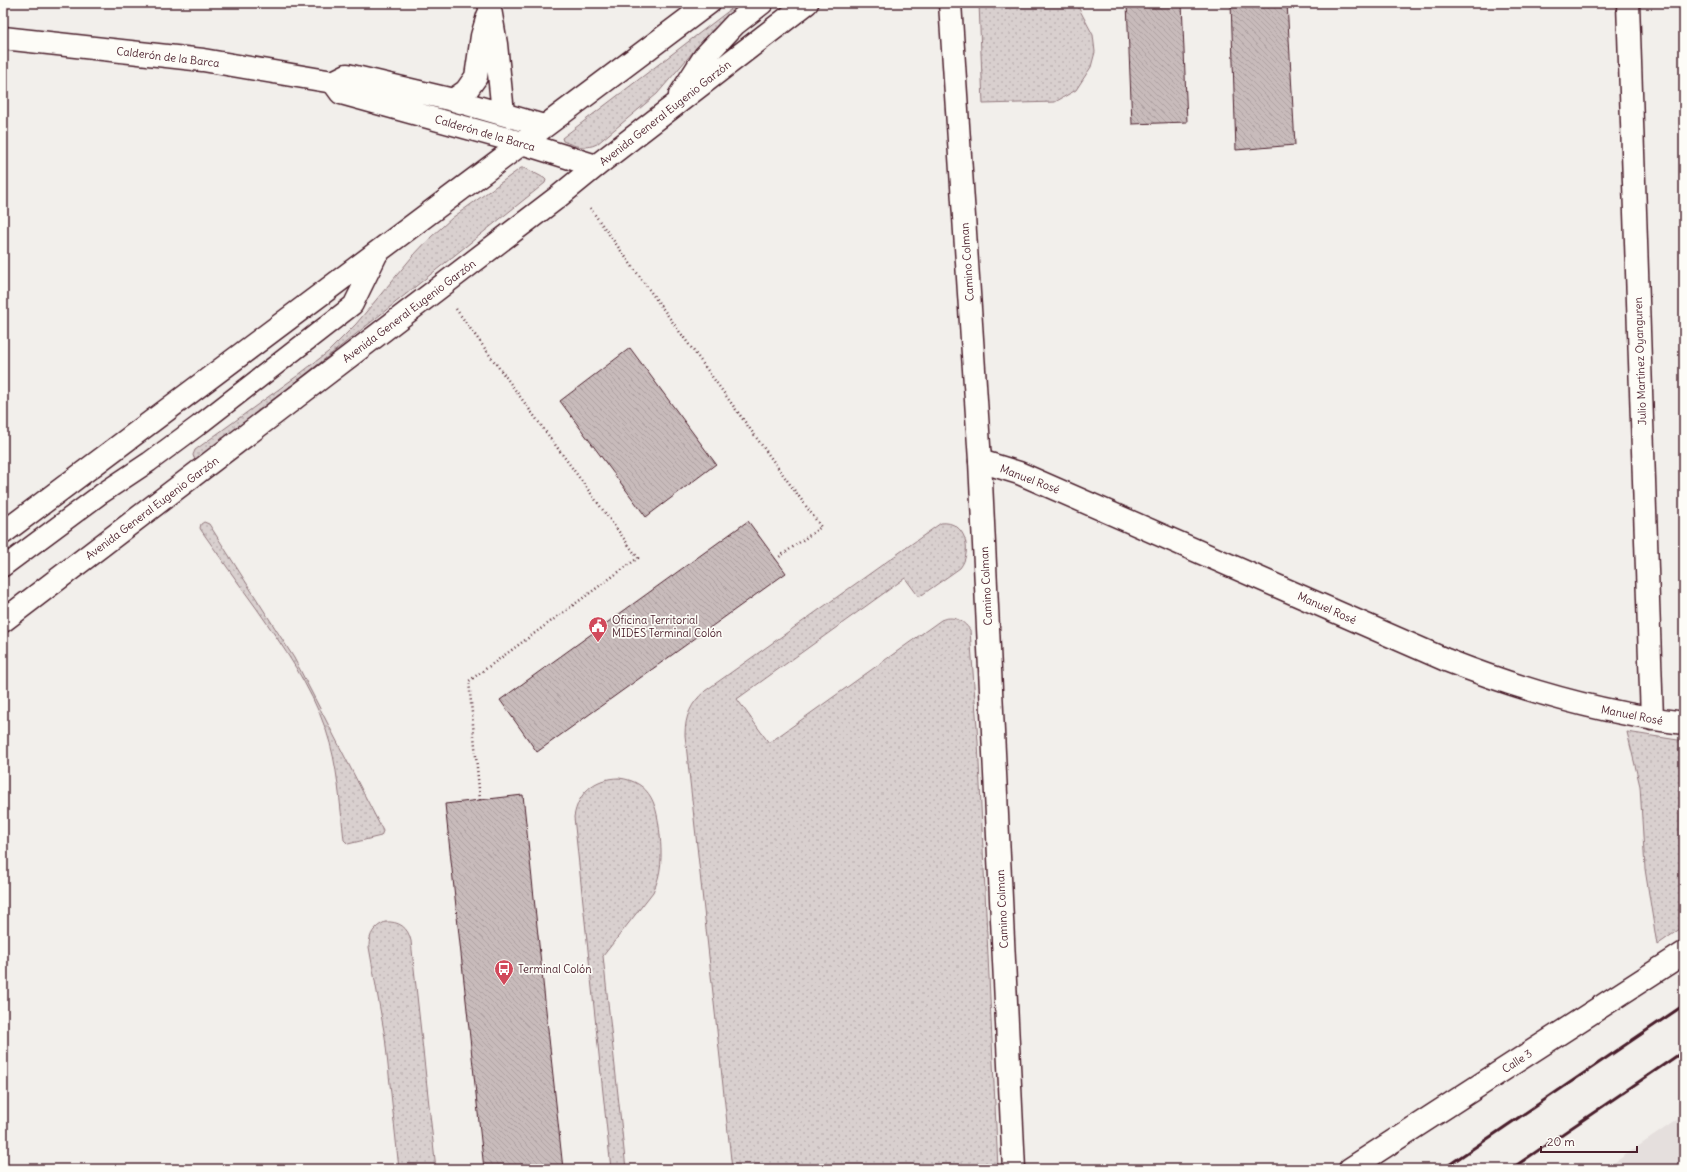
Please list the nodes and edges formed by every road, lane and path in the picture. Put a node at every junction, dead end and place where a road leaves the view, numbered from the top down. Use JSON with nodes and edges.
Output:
{"nodes":[{"id":1,"x":709,"y":3,"type":"edge"},
{"id":2,"x":762,"y":3,"type":"edge"},
{"id":3,"x":807,"y":3,"type":"edge"},
{"id":4,"x":1628,"y":3,"type":"edge"},
{"id":5,"x":948,"y":6,"type":"edge"},
{"id":6,"x":490,"y":7,"type":"edge"},
{"id":7,"x":3,"y":38,"type":"edge"},
{"id":8,"x":333,"y":82,"type":"junction"},
{"id":9,"x":452,"y":100,"type":"junction"},
{"id":10,"x":672,"y":108,"type":"junction"},
{"id":11,"x":502,"y":114,"type":"junction"},
{"id":12,"x":544,"y":126,"type":"junction"},
{"id":13,"x":522,"y":143,"type":"junction"},
{"id":14,"x":596,"y":166,"type":"junction"},
{"id":15,"x":572,"y":187,"type":"junction"},
{"id":16,"x":379,"y":252,"type":"junction"},
{"id":17,"x":440,"y":287,"type":"junction"},
{"id":18,"x":980,"y":461,"type":"junction"},
{"id":19,"x":3,"y":533,"type":"edge"},
{"id":20,"x":779,"y":557,"type":"dead end"},
{"id":21,"x":3,"y":567,"type":"edge"},
{"id":22,"x":5,"y":619,"type":"edge"},
{"id":23,"x":1652,"y":719,"type":"junction"},
{"id":24,"x":1684,"y":723,"type":"edge"},
{"id":25,"x":480,"y":800,"type":"dead end"},
{"id":26,"x":1684,"y":953,"type":"edge"},
{"id":27,"x":1014,"y":1169,"type":"edge"},
{"id":28,"x":1350,"y":1169,"type":"edge"}],
"edges":[{"from":1,"to":12,"type":"street"},
{"from":2,"to":10,"type":"street"},
{"from":3,"to":10,"type":"street","name":"Avenida General Eugenio Garzón"},
{"from":4,"to":23,"type":"street","name":"Julio Martínez Oyanguren"},
{"from":5,"to":18,"type":"street","name":"Camino Colman"},
{"from":6,"to":9,"type":"street"},
{"from":6,"to":11,"type":"street"},
{"from":7,"to":8,"type":"street","name":"Calderón de la Barca"},
{"from":8,"to":9,"type":"street","name":"Calderón de la Barca"},
{"from":8,"to":13,"type":"street","name":"Calderón de la Barca"},
{"from":9,"to":11,"type":"street","name":"Calderón de la Barca"},
{"from":10,"to":14,"type":"street","name":"Avenida General Eugenio Garzón"},
{"from":11,"to":12,"type":"street","name":"Calderón de la Barca"},
{"from":12,"to":13,"type":"street"},
{"from":13,"to":14,"type":"street","name":"Calderón de la Barca"},
{"from":13,"to":16,"type":"street"},
{"from":14,"to":15,"type":"street","name":"Avenida General Eugenio Garzón"},
{"from":15,"to":17,"type":"street","name":"Avenida General Eugenio Garzón"},
{"from":15,"to":20,"type":"path"},
{"from":16,"to":19,"type":"street"},
{"from":16,"to":21,"type":"lane"},
{"from":17,"to":22,"type":"street","name":"Avenida General Eugenio Garzón"},
{"from":17,"to":25,"type":"path"},
{"from":18,"to":23,"type":"street","name":"Manuel Rosé"},
{"from":18,"to":27,"type":"street","name":"Camino Colman"},
{"from":23,"to":24,"type":"street","name":"Manuel Rosé"},
{"from":26,"to":28,"type":"street","name":"Calle 3"}]}
